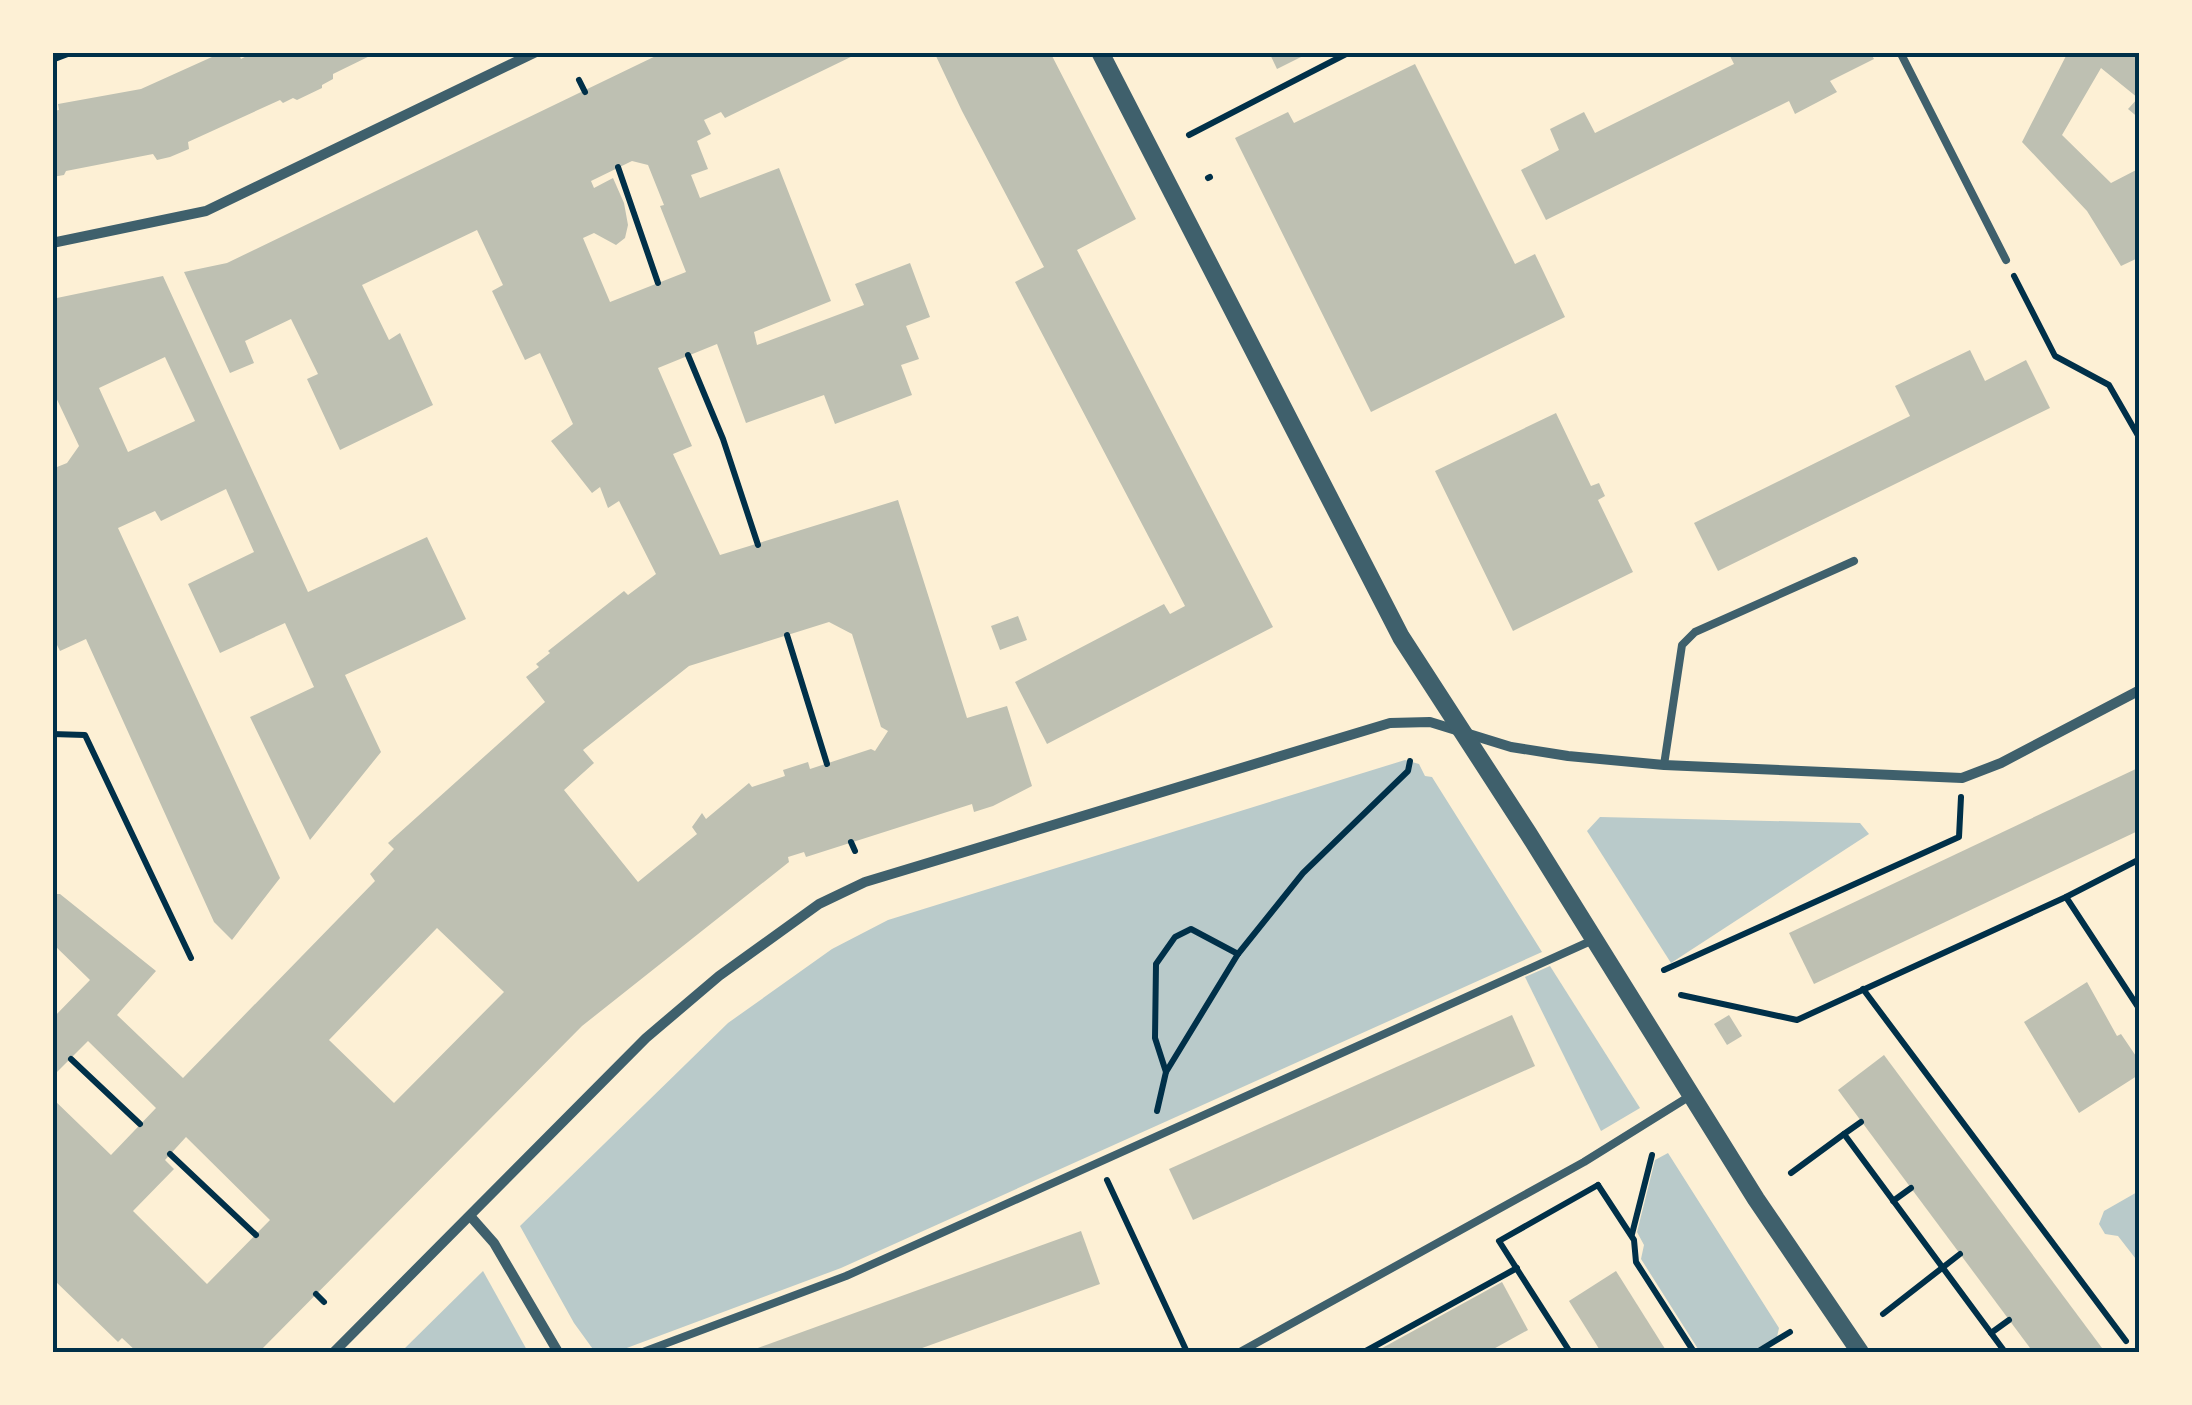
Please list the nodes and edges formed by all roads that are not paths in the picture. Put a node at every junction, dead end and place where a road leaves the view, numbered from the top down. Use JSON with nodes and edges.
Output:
{"nodes":[{"id":1,"x":536,"y":52,"type":"edge"},
{"id":2,"x":1100,"y":52,"type":"edge"},
{"id":3,"x":1900,"y":52,"type":"edge"},
{"id":4,"x":52,"y":243,"type":"edge"},
{"id":5,"x":2006,"y":260,"type":"road end"},
{"id":6,"x":1854,"y":560,"type":"dead end"},
{"id":7,"x":2140,"y":690,"type":"edge"},
{"id":8,"x":1463,"y":733,"type":"junction"},
{"id":9,"x":1664,"y":764,"type":"junction"},
{"id":10,"x":1593,"y":940,"type":"junction"},
{"id":11,"x":1690,"y":1096,"type":"junction"},
{"id":12,"x":471,"y":1217,"type":"junction"},
{"id":13,"x":334,"y":1352,"type":"edge"},
{"id":14,"x":558,"y":1352,"type":"edge"},
{"id":15,"x":643,"y":1352,"type":"edge"},
{"id":16,"x":1240,"y":1352,"type":"edge"},
{"id":17,"x":1860,"y":1352,"type":"edge"}],
"edges":[{"from":1,"to":4,"type":"street"},
{"from":2,"to":8,"type":"street"},
{"from":3,"to":5,"type":"lane"},
{"from":6,"to":9,"type":"lane"},
{"from":7,"to":9,"type":"street"},
{"from":8,"to":9,"type":"street"},
{"from":8,"to":10,"type":"street"},
{"from":8,"to":12,"type":"street"},
{"from":10,"to":11,"type":"street"},
{"from":10,"to":15,"type":"lane"},
{"from":11,"to":16,"type":"lane"},
{"from":11,"to":17,"type":"street"},
{"from":12,"to":13,"type":"street"},
{"from":12,"to":14,"type":"street"}]}
